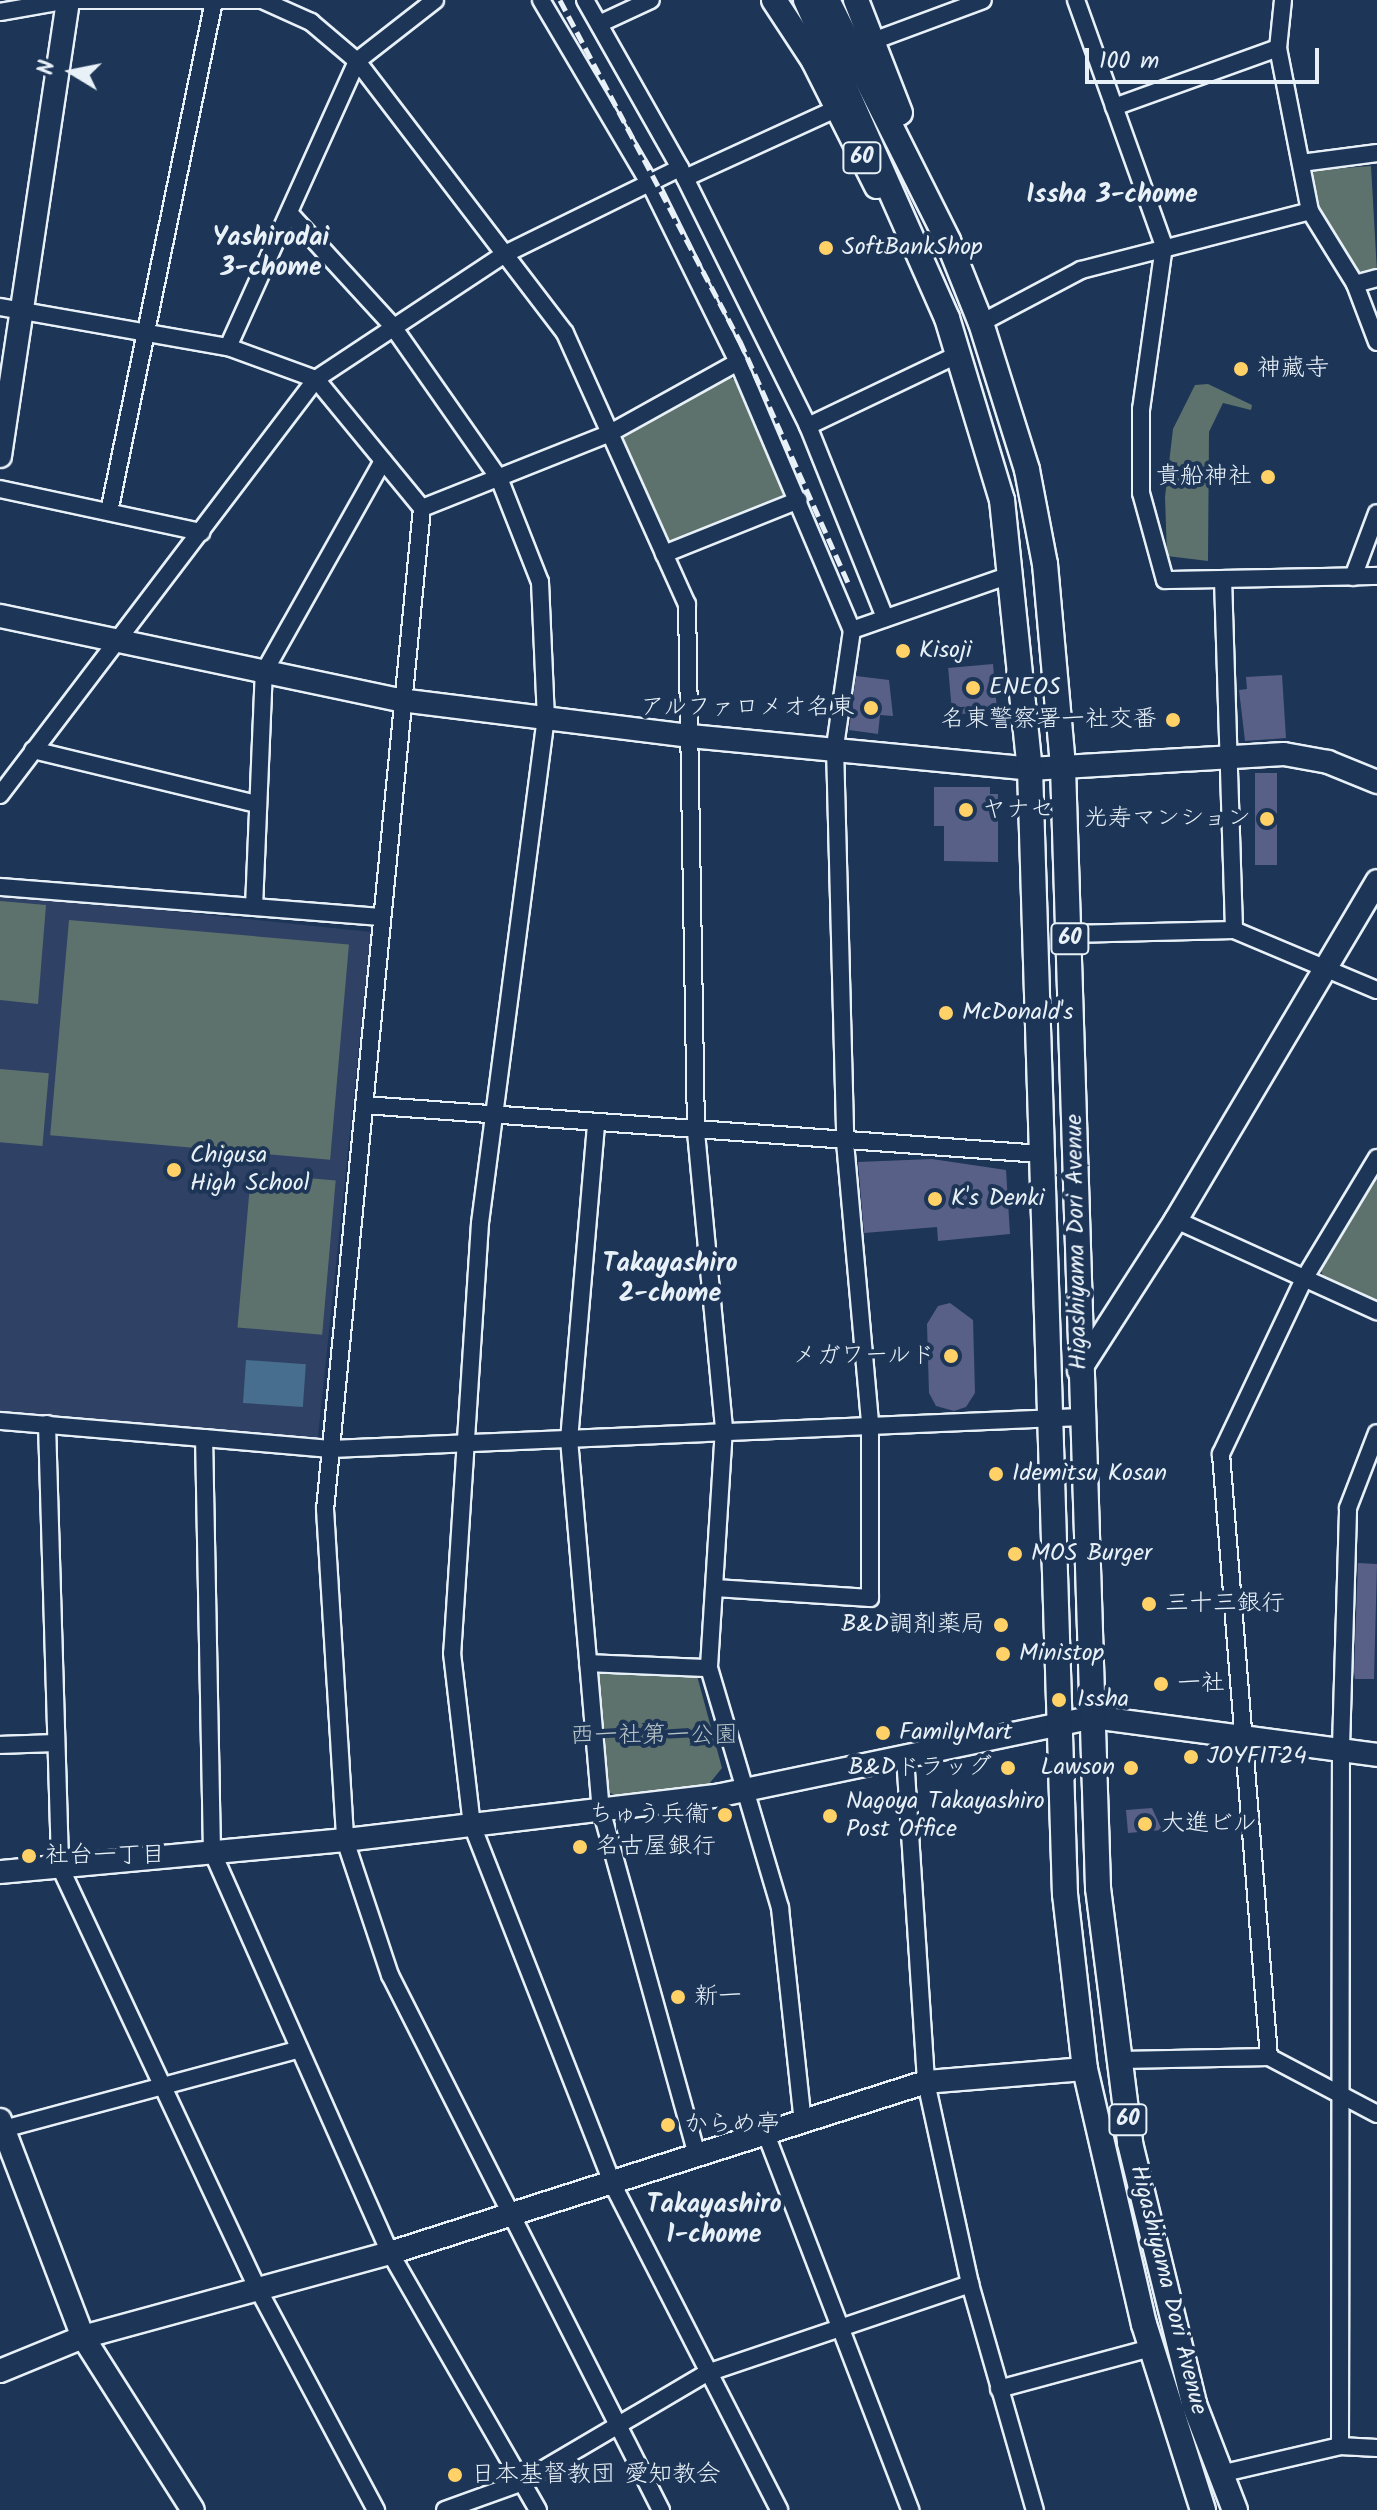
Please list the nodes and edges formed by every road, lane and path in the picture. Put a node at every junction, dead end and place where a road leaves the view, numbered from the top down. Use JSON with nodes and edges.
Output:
{"nodes":[{"id":1,"x":68,"y":0,"type":"edge"},
{"id":2,"x":435,"y":0,"type":"edge"},
{"id":3,"x":541,"y":0,"type":"edge"},
{"id":4,"x":585,"y":0,"type":"edge"},
{"id":5,"x":651,"y":0,"type":"edge"},
{"id":6,"x":774,"y":0,"type":"edge"},
{"id":7,"x":806,"y":0,"type":"edge"},
{"id":8,"x":827,"y":0,"type":"edge"},
{"id":9,"x":856,"y":0,"type":"edge"},
{"id":10,"x":983,"y":0,"type":"edge"},
{"id":11,"x":1076,"y":0,"type":"edge"},
{"id":12,"x":1283,"y":0,"type":"edge"},
{"id":13,"x":214,"y":1,"type":"edge"},
{"id":14,"x":0,"y":12,"type":"edge"},
{"id":15,"x":599,"y":24,"type":"junction"},
{"id":16,"x":854,"y":48,"type":"junction"},
{"id":17,"x":1278,"y":48,"type":"junction"},
{"id":18,"x":357,"y":61,"type":"junction"},
{"id":19,"x":1114,"y":107,"type":"junction"},
{"id":20,"x":836,"y":109,"type":"junction"},
{"id":21,"x":1377,"y":153,"type":"edge"},
{"id":22,"x":1301,"y":163,"type":"junction"},
{"id":23,"x":683,"y":173,"type":"junction"},
{"id":24,"x":651,"y":186,"type":"junction"},
{"id":25,"x":1310,"y":211,"type":"junction"},
{"id":26,"x":291,"y":215,"type":"junction"},
{"id":27,"x":1164,"y":246,"type":"junction"},
{"id":28,"x":505,"y":254,"type":"junction"},
{"id":29,"x":1377,"y":278,"type":"edge"},
{"id":30,"x":1355,"y":284,"type":"junction"},
{"id":31,"x":0,"y":307,"type":"edge"},
{"id":32,"x":23,"y":311,"type":"junction"},
{"id":33,"x":947,"y":318,"type":"junction"},
{"id":34,"x":981,"y":323,"type":"junction"},
{"id":35,"x":391,"y":324,"type":"junction"},
{"id":36,"x":147,"y":333,"type":"junction"},
{"id":37,"x":1377,"y":342,"type":"edge"},
{"id":38,"x":228,"y":347,"type":"junction"},
{"id":39,"x":957,"y":355,"type":"junction"},
{"id":40,"x":738,"y":362,"type":"junction"},
{"id":41,"x":316,"y":379,"type":"junction"},
{"id":42,"x":808,"y":426,"type":"junction"},
{"id":43,"x":610,"y":433,"type":"junction"},
{"id":44,"x":0,"y":456,"type":"edge"},
{"id":45,"x":383,"y":461,"type":"junction"},
{"id":46,"x":499,"y":478,"type":"junction"},
{"id":47,"x":0,"y":489,"type":"edge"},
{"id":48,"x":799,"y":500,"type":"junction"},
{"id":49,"x":422,"y":508,"type":"junction"},
{"id":50,"x":109,"y":512,"type":"junction"},
{"id":51,"x":1377,"y":513,"type":"edge"},
{"id":52,"x":201,"y":532,"type":"junction"},
{"id":53,"x":664,"y":554,"type":"junction"},
{"id":54,"x":1013,"y":574,"type":"junction"},
{"id":55,"x":1377,"y":576,"type":"edge"},
{"id":56,"x":1353,"y":577,"type":"junction"},
{"id":57,"x":1223,"y":579,"type":"junction"},
{"id":58,"x":0,"y":616,"type":"edge"},
{"id":59,"x":885,"y":618,"type":"junction"},
{"id":60,"x":852,"y":630,"type":"junction"},
{"id":61,"x":112,"y":643,"type":"junction"},
{"id":62,"x":264,"y":672,"type":"junction"},
{"id":63,"x":400,"y":700,"type":"junction"},
{"id":64,"x":546,"y":717,"type":"junction"},
{"id":65,"x":690,"y":736,"type":"junction"},
{"id":66,"x":835,"y":747,"type":"junction"},
{"id":67,"x":33,"y":750,"type":"junction"},
{"id":68,"x":1230,"y":758,"type":"junction"},
{"id":69,"x":1063,"y":767,"type":"junction"},
{"id":70,"x":1030,"y":769,"type":"junction"},
{"id":71,"x":1377,"y":782,"type":"edge"},
{"id":72,"x":0,"y":795,"type":"edge"},
{"id":73,"x":257,"y":804,"type":"junction"},
{"id":74,"x":1377,"y":881,"type":"edge"},
{"id":75,"x":0,"y":887,"type":"edge"},
{"id":76,"x":254,"y":907,"type":"junction"},
{"id":77,"x":379,"y":917,"type":"junction"},
{"id":78,"x":1234,"y":930,"type":"junction"},
{"id":79,"x":1070,"y":934,"type":"junction"},
{"id":80,"x":1327,"y":968,"type":"junction"},
{"id":81,"x":1377,"y":990,"type":"edge"},
{"id":82,"x":364,"y":1105,"type":"junction"},
{"id":83,"x":495,"y":1118,"type":"junction"},
{"id":84,"x":596,"y":1125,"type":"junction"},
{"id":85,"x":696,"y":1132,"type":"junction"},
{"id":86,"x":845,"y":1142,"type":"junction"},
{"id":87,"x":1041,"y":1154,"type":"junction"},
{"id":88,"x":1377,"y":1158,"type":"edge"},
{"id":89,"x":1176,"y":1220,"type":"junction"},
{"id":90,"x":1304,"y":1279,"type":"junction"},
{"id":91,"x":1377,"y":1311,"type":"edge"},
{"id":92,"x":1079,"y":1371,"type":"junction"},
{"id":93,"x":1081,"y":1417,"type":"junction"},
{"id":94,"x":1049,"y":1419,"type":"junction"},
{"id":95,"x":0,"y":1421,"type":"edge"},
{"id":96,"x":47,"y":1424,"type":"junction"},
{"id":97,"x":870,"y":1424,"type":"junction"},
{"id":98,"x":724,"y":1428,"type":"junction"},
{"id":99,"x":1377,"y":1433,"type":"edge"},
{"id":100,"x":204,"y":1438,"type":"junction"},
{"id":101,"x":569,"y":1439,"type":"junction"},
{"id":102,"x":469,"y":1446,"type":"junction"},
{"id":103,"x":331,"y":1449,"type":"junction"},
{"id":104,"x":715,"y":1588,"type":"junction"},
{"id":105,"x":588,"y":1663,"type":"junction"},
{"id":106,"x":709,"y":1668,"type":"junction"},
{"id":107,"x":1093,"y":1717,"type":"junction"},
{"id":108,"x":1064,"y":1727,"type":"junction"},
{"id":109,"x":1243,"y":1736,"type":"junction"},
{"id":110,"x":55,"y":1743,"type":"junction"},
{"id":111,"x":0,"y":1745,"type":"edge"},
{"id":112,"x":1341,"y":1747,"type":"junction"},
{"id":113,"x":1377,"y":1755,"type":"edge"},
{"id":114,"x":905,"y":1756,"type":"junction"},
{"id":115,"x":745,"y":1790,"type":"junction"},
{"id":116,"x":601,"y":1809,"type":"junction"},
{"id":117,"x":472,"y":1825,"type":"junction"},
{"id":118,"x":345,"y":1840,"type":"junction"},
{"id":119,"x":212,"y":1852,"type":"junction"},
{"id":120,"x":60,"y":1867,"type":"junction"},
{"id":121,"x":0,"y":1872,"type":"edge"},
{"id":122,"x":297,"y":2050,"type":"junction"},
{"id":123,"x":1269,"y":2057,"type":"junction"},
{"id":124,"x":1121,"y":2060,"type":"junction"},
{"id":125,"x":1085,"y":2069,"type":"junction"},
{"id":126,"x":926,"y":2082,"type":"junction"},
{"id":127,"x":163,"y":2086,"type":"junction"},
{"id":128,"x":1345,"y":2098,"type":"junction"},
{"id":129,"x":1377,"y":2114,"type":"edge"},
{"id":130,"x":803,"y":2122,"type":"junction"},
{"id":131,"x":2,"y":2127,"type":"edge"},
{"id":132,"x":766,"y":2134,"type":"junction"},
{"id":133,"x":697,"y":2156,"type":"junction"},
{"id":134,"x":612,"y":2183,"type":"junction"},
{"id":135,"x":507,"y":2214,"type":"junction"},
{"id":136,"x":390,"y":2253,"type":"junction"},
{"id":137,"x":970,"y":2284,"type":"junction"},
{"id":138,"x":258,"y":2289,"type":"junction"},
{"id":139,"x":837,"y":2329,"type":"junction"},
{"id":140,"x":83,"y":2337,"type":"junction"},
{"id":141,"x":1151,"y":2348,"type":"junction"},
{"id":142,"x":0,"y":2371,"type":"edge"},
{"id":143,"x":707,"y":2373,"type":"junction"},
{"id":144,"x":999,"y":2389,"type":"junction"},
{"id":145,"x":617,"y":2422,"type":"junction"},
{"id":146,"x":1340,"y":2446,"type":"junction"},
{"id":147,"x":1377,"y":2448,"type":"edge"},
{"id":148,"x":1220,"y":2474,"type":"junction"},
{"id":149,"x":520,"y":2483,"type":"junction"},
{"id":150,"x":193,"y":2510,"type":"edge"},
{"id":151,"x":376,"y":2510,"type":"edge"},
{"id":152,"x":445,"y":2510,"type":"edge"},
{"id":153,"x":538,"y":2510,"type":"edge"},
{"id":154,"x":661,"y":2510,"type":"edge"},
{"id":155,"x":779,"y":2510,"type":"edge"},
{"id":156,"x":910,"y":2510,"type":"edge"},
{"id":157,"x":1035,"y":2510,"type":"edge"},
{"id":158,"x":1203,"y":2510,"type":"edge"},
{"id":159,"x":1235,"y":2510,"type":"edge"}],
"edges":[{"from":1,"to":13,"type":"street"},
{"from":1,"to":14,"type":"street"},
{"from":1,"to":32,"type":"street"},
{"from":2,"to":18,"type":"street"},
{"from":3,"to":24,"type":"street"},
{"from":4,"to":15,"type":"street"},
{"from":5,"to":15,"type":"street"},
{"from":6,"to":20,"type":"main road","number":"60"},
{"from":7,"to":16,"type":"main road","name":"Higashiyama Dori Avenue","number":"60"},
{"from":8,"to":16,"type":"main road","name":"Higashiyama Dori Avenue","number":"60"},
{"from":9,"to":16,"type":"main road","number":"60"},
{"from":10,"to":16,"type":"street"},
{"from":11,"to":19,"type":"street"},
{"from":12,"to":17,"type":"street"},
{"from":13,"to":18,"type":"street"},
{"from":13,"to":36,"type":"street"},
{"from":15,"to":23,"type":"street"},
{"from":16,"to":33,"type":"main road","name":"Higashiyama Dori Avenue","number":"60"},
{"from":16,"to":34,"type":"main road","name":"Higashiyama Dori Avenue","number":"60"},
{"from":17,"to":19,"type":"street"},
{"from":17,"to":22,"type":"street"},
{"from":18,"to":26,"type":"street"},
{"from":18,"to":28,"type":"street"},
{"from":19,"to":27,"type":"street"},
{"from":20,"to":23,"type":"street"},
{"from":20,"to":33,"type":"main road","number":"60"},
{"from":21,"to":22,"type":"street"},
{"from":22,"to":25,"type":"street"},
{"from":23,"to":24,"type":"street"},
{"from":23,"to":42,"type":"street"},
{"from":24,"to":28,"type":"street"},
{"from":24,"to":40,"type":"street"},
{"from":25,"to":27,"type":"street"},
{"from":25,"to":30,"type":"street"},
{"from":26,"to":35,"type":"street"},
{"from":26,"to":38,"type":"street"},
{"from":27,"to":34,"type":"street"},
{"from":27,"to":57,"type":"street"},
{"from":28,"to":35,"type":"street"},
{"from":28,"to":43,"type":"street"},
{"from":29,"to":30,"type":"street"},
{"from":30,"to":37,"type":"street"},
{"from":31,"to":32,"type":"street"},
{"from":32,"to":36,"type":"street"},
{"from":32,"to":44,"type":"street"},
{"from":33,"to":39,"type":"main road","name":"Higashiyama Dori Avenue","number":"60"},
{"from":34,"to":69,"type":"main road","name":"Higashiyama Dori Avenue","number":"60"},
{"from":35,"to":41,"type":"street"},
{"from":35,"to":46,"type":"street"},
{"from":36,"to":38,"type":"street"},
{"from":36,"to":50,"type":"street"},
{"from":38,"to":41,"type":"street"},
{"from":39,"to":42,"type":"street"},
{"from":39,"to":54,"type":"main road","name":"Higashiyama Dori Avenue","number":"60"},
{"from":40,"to":43,"type":"street"},
{"from":40,"to":48,"type":"street"},
{"from":41,"to":45,"type":"street"},
{"from":41,"to":52,"type":"street"},
{"from":42,"to":59,"type":"street"},
{"from":43,"to":46,"type":"street"},
{"from":43,"to":53,"type":"street"},
{"from":45,"to":49,"type":"street"},
{"from":45,"to":62,"type":"street"},
{"from":46,"to":49,"type":"street"},
{"from":46,"to":64,"type":"street"},
{"from":47,"to":50,"type":"street"},
{"from":48,"to":53,"type":"street"},
{"from":48,"to":60,"type":"street"},
{"from":49,"to":63,"type":"street"},
{"from":50,"to":52,"type":"street"},
{"from":51,"to":56,"type":"street"},
{"from":52,"to":61,"type":"street"},
{"from":53,"to":65,"type":"street"},
{"from":54,"to":59,"type":"street"},
{"from":54,"to":70,"type":"main road","name":"Higashiyama Dori Avenue","number":"60"},
{"from":55,"to":56,"type":"street"},
{"from":56,"to":57,"type":"street"},
{"from":57,"to":68,"type":"street"},
{"from":58,"to":61,"type":"street"},
{"from":59,"to":60,"type":"street"},
{"from":60,"to":66,"type":"street"},
{"from":61,"to":62,"type":"street"},
{"from":61,"to":67,"type":"street"},
{"from":62,"to":63,"type":"street"},
{"from":62,"to":73,"type":"street"},
{"from":63,"to":64,"type":"street"},
{"from":63,"to":77,"type":"street"},
{"from":64,"to":65,"type":"street"},
{"from":64,"to":83,"type":"street"},
{"from":65,"to":66,"type":"street"},
{"from":65,"to":85,"type":"street"},
{"from":66,"to":70,"type":"street"},
{"from":66,"to":86,"type":"street"},
{"from":67,"to":72,"type":"street"},
{"from":67,"to":73,"type":"street"},
{"from":68,"to":69,"type":"street"},
{"from":68,"to":71,"type":"street"},
{"from":68,"to":78,"type":"street"},
{"from":69,"to":70,"type":"street"},
{"from":69,"to":79,"type":"main road","name":"Higashiyama Dori Avenue","number":"60"},
{"from":70,"to":87,"type":"main road","name":"Higashiyama Dori Avenue","number":"60"},
{"from":73,"to":76,"type":"street"},
{"from":74,"to":80,"type":"street"},
{"from":75,"to":76,"type":"street"},
{"from":76,"to":77,"type":"street"},
{"from":77,"to":82,"type":"street"},
{"from":78,"to":79,"type":"street"},
{"from":78,"to":80,"type":"street"},
{"from":79,"to":92,"type":"main road","name":"Higashiyama Dori Avenue","number":"60"},
{"from":80,"to":81,"type":"street"},
{"from":80,"to":89,"type":"street"},
{"from":82,"to":83,"type":"street"},
{"from":82,"to":103,"type":"street"},
{"from":83,"to":84,"type":"street"},
{"from":83,"to":102,"type":"street"},
{"from":84,"to":85,"type":"street"},
{"from":84,"to":101,"type":"street"},
{"from":85,"to":86,"type":"street"},
{"from":85,"to":98,"type":"street"},
{"from":86,"to":87,"type":"street"},
{"from":86,"to":97,"type":"street"},
{"from":87,"to":94,"type":"main road","name":"Higashiyama Dori Avenue","number":"60"},
{"from":88,"to":90,"type":"street"},
{"from":89,"to":90,"type":"street"},
{"from":89,"to":92,"type":"street"},
{"from":90,"to":91,"type":"street"},
{"from":90,"to":109,"type":"street"},
{"from":92,"to":93,"type":"main road","name":"Higashiyama Dori Avenue","number":"60"},
{"from":93,"to":94,"type":"street"},
{"from":93,"to":107,"type":"main road","name":"Higashiyama Dori Avenue","number":"60"},
{"from":94,"to":97,"type":"street"},
{"from":94,"to":108,"type":"main road","name":"Higashiyama Dori Avenue","number":"60"},
{"from":95,"to":96,"type":"street"},
{"from":96,"to":100,"type":"street"},
{"from":96,"to":110,"type":"street"},
{"from":97,"to":98,"type":"street"},
{"from":97,"to":104,"type":"street"},
{"from":98,"to":101,"type":"street"},
{"from":98,"to":104,"type":"street"},
{"from":99,"to":112,"type":"street"},
{"from":100,"to":103,"type":"street"},
{"from":100,"to":119,"type":"street"},
{"from":101,"to":102,"type":"street"},
{"from":101,"to":105,"type":"street"},
{"from":102,"to":103,"type":"street"},
{"from":102,"to":117,"type":"street"},
{"from":103,"to":118,"type":"street"},
{"from":104,"to":106,"type":"street"},
{"from":105,"to":106,"type":"street"},
{"from":105,"to":116,"type":"street"},
{"from":106,"to":115,"type":"street"},
{"from":107,"to":108,"type":"street"},
{"from":107,"to":109,"type":"street"},
{"from":107,"to":124,"type":"main road","name":"Higashiyama Dori Avenue","number":"60"},
{"from":108,"to":114,"type":"street"},
{"from":108,"to":125,"type":"main road","name":"Higashiyama Dori Avenue","number":"60"},
{"from":109,"to":112,"type":"street"},
{"from":109,"to":123,"type":"street"},
{"from":110,"to":111,"type":"street"},
{"from":110,"to":120,"type":"street"},
{"from":112,"to":113,"type":"street"},
{"from":112,"to":128,"type":"street"},
{"from":114,"to":115,"type":"street"},
{"from":114,"to":126,"type":"street"},
{"from":115,"to":116,"type":"street"},
{"from":115,"to":130,"type":"street"},
{"from":116,"to":117,"type":"street"},
{"from":116,"to":133,"type":"street"},
{"from":117,"to":118,"type":"street"},
{"from":117,"to":134,"type":"street"},
{"from":118,"to":119,"type":"street"},
{"from":118,"to":135,"type":"street"},
{"from":119,"to":120,"type":"street"},
{"from":119,"to":122,"type":"street"},
{"from":120,"to":121,"type":"street"},
{"from":120,"to":127,"type":"street"},
{"from":122,"to":127,"type":"street"},
{"from":122,"to":136,"type":"street"},
{"from":123,"to":124,"type":"street"},
{"from":123,"to":128,"type":"street"},
{"from":124,"to":148,"type":"main road","name":"Higashiyama Dori Avenue","number":"60"},
{"from":125,"to":126,"type":"street"},
{"from":125,"to":141,"type":"main road","name":"Higashiyama Dori Avenue","number":"60"},
{"from":126,"to":130,"type":"street"},
{"from":126,"to":137,"type":"street"},
{"from":127,"to":131,"type":"street"},
{"from":127,"to":138,"type":"street"},
{"from":128,"to":129,"type":"street"},
{"from":128,"to":146,"type":"street"},
{"from":130,"to":132,"type":"street"},
{"from":131,"to":140,"type":"street"},
{"from":132,"to":133,"type":"street"},
{"from":132,"to":139,"type":"street"},
{"from":133,"to":134,"type":"street"},
{"from":134,"to":135,"type":"street"},
{"from":134,"to":143,"type":"street"},
{"from":135,"to":136,"type":"street"},
{"from":135,"to":145,"type":"street"},
{"from":136,"to":138,"type":"street"},
{"from":136,"to":149,"type":"street"},
{"from":137,"to":139,"type":"street"},
{"from":137,"to":144,"type":"street"},
{"from":138,"to":140,"type":"street"},
{"from":138,"to":151,"type":"street"},
{"from":139,"to":143,"type":"street"},
{"from":139,"to":156,"type":"street"},
{"from":140,"to":142,"type":"street"},
{"from":140,"to":150,"type":"street"},
{"from":141,"to":144,"type":"street"},
{"from":141,"to":158,"type":"main road","name":"Higashiyama Dori Avenue","number":"60"},
{"from":143,"to":145,"type":"street"},
{"from":143,"to":155,"type":"street"},
{"from":144,"to":157,"type":"street"},
{"from":145,"to":149,"type":"street"},
{"from":145,"to":154,"type":"street"},
{"from":146,"to":147,"type":"street"},
{"from":146,"to":148,"type":"street"},
{"from":148,"to":159,"type":"main road","name":"Higashiyama Dori Avenue","number":"60"},
{"from":149,"to":152,"type":"street"},
{"from":149,"to":153,"type":"street"}]}
